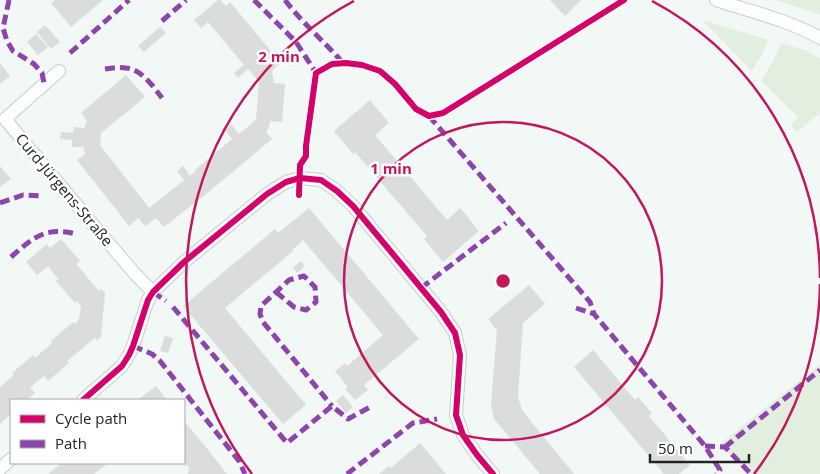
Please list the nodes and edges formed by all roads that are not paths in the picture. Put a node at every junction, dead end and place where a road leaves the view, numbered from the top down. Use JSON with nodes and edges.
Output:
{"nodes":[{"id":1,"x":716,"y":0,"type":"edge"},
{"id":2,"x":820,"y":38,"type":"edge"},
{"id":3,"x":59,"y":71,"type":"dead end"},
{"id":4,"x":153,"y":292,"type":"junction"},
{"id":5,"x":84,"y":399,"type":"edge"},
{"id":6,"x":10,"y":460,"type":"edge"},
{"id":7,"x":0,"y":469,"type":"edge"},
{"id":8,"x":493,"y":474,"type":"edge"}],
"edges":[{"from":1,"to":2,"type":"street"},
{"from":3,"to":4,"type":"street","name":"Curd-Jürgens-Straße"},
{"from":4,"to":5,"type":"street"},
{"from":4,"to":8,"type":"street"},
{"from":6,"to":7,"type":"street"}]}
